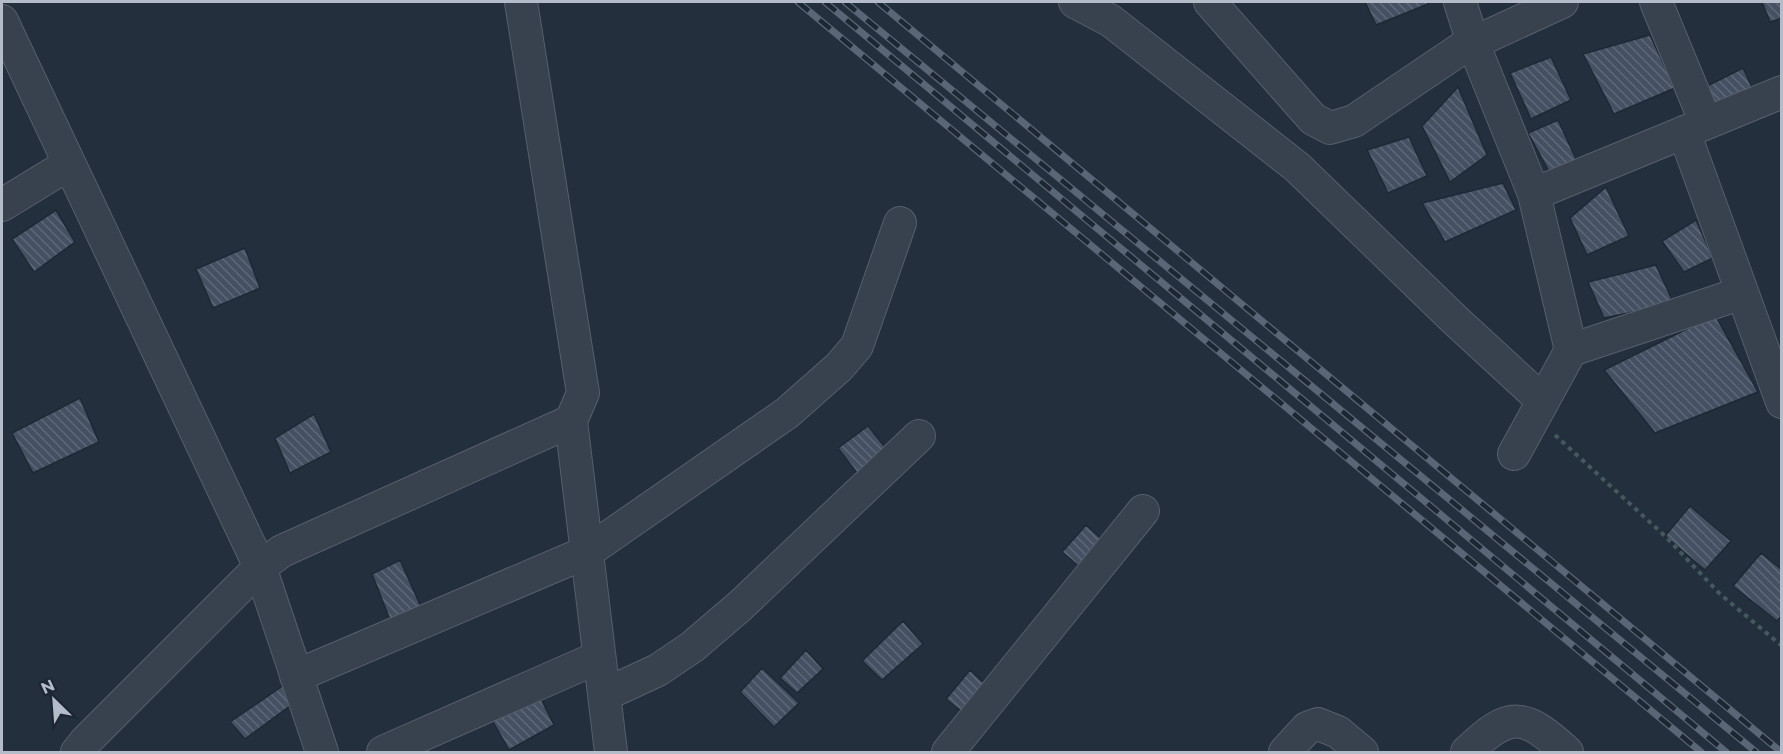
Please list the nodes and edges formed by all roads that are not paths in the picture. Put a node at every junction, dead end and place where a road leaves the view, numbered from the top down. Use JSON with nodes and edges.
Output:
{"nodes":[{"id":1,"x":521,"y":2,"type":"edge"},
{"id":2,"x":1076,"y":2,"type":"edge"},
{"id":3,"x":1210,"y":2,"type":"edge"},
{"id":4,"x":1460,"y":2,"type":"edge"},
{"id":5,"x":1562,"y":2,"type":"edge"},
{"id":6,"x":1656,"y":2,"type":"edge"},
{"id":7,"x":2,"y":21,"type":"edge"},
{"id":8,"x":1473,"y":43,"type":"junction"},
{"id":9,"x":1782,"y":92,"type":"edge"},
{"id":10,"x":1695,"y":127,"type":"junction"},
{"id":11,"x":69,"y":164,"type":"junction"},
{"id":12,"x":1534,"y":194,"type":"junction"},
{"id":13,"x":2,"y":205,"type":"edge"},
{"id":14,"x":900,"y":223,"type":"dead end"},
{"id":15,"x":1742,"y":293,"type":"junction"},
{"id":16,"x":1571,"y":350,"type":"junction"},
{"id":17,"x":1782,"y":402,"type":"edge"},
{"id":18,"x":1539,"y":409,"type":"junction"},
{"id":19,"x":571,"y":421,"type":"junction"},
{"id":20,"x":919,"y":436,"type":"dead end"},
{"id":21,"x":1515,"y":454,"type":"dead end"},
{"id":22,"x":1143,"y":511,"type":"dead end"},
{"id":23,"x":587,"y":552,"type":"junction"},
{"id":24,"x":260,"y":567,"type":"junction"},
{"id":25,"x":599,"y":657,"type":"junction"},
{"id":26,"x":296,"y":676,"type":"junction"},
{"id":27,"x":604,"y":695,"type":"junction"},
{"id":28,"x":86,"y":749,"type":"edge"},
{"id":29,"x":322,"y":753,"type":"edge"},
{"id":30,"x":383,"y":753,"type":"edge"},
{"id":31,"x":611,"y":753,"type":"edge"},
{"id":32,"x":948,"y":753,"type":"edge"},
{"id":33,"x":1285,"y":753,"type":"edge"},
{"id":34,"x":1362,"y":753,"type":"edge"},
{"id":35,"x":1467,"y":753,"type":"edge"},
{"id":36,"x":1567,"y":753,"type":"edge"}],
"edges":[{"from":1,"to":19,"type":"street"},
{"from":2,"to":18,"type":"street"},
{"from":3,"to":8,"type":"street"},
{"from":4,"to":8,"type":"street"},
{"from":5,"to":8,"type":"street"},
{"from":6,"to":10,"type":"street"},
{"from":7,"to":11,"type":"street"},
{"from":8,"to":12,"type":"street"},
{"from":9,"to":10,"type":"street"},
{"from":10,"to":12,"type":"street"},
{"from":10,"to":15,"type":"street"},
{"from":11,"to":13,"type":"street"},
{"from":11,"to":24,"type":"street"},
{"from":12,"to":16,"type":"street"},
{"from":14,"to":23,"type":"street"},
{"from":15,"to":16,"type":"street"},
{"from":15,"to":17,"type":"street"},
{"from":16,"to":18,"type":"street"},
{"from":18,"to":21,"type":"street"},
{"from":19,"to":23,"type":"street"},
{"from":19,"to":24,"type":"street"},
{"from":20,"to":27,"type":"street"},
{"from":22,"to":32,"type":"street"},
{"from":23,"to":25,"type":"street"},
{"from":23,"to":26,"type":"street"},
{"from":24,"to":26,"type":"street"},
{"from":24,"to":28,"type":"street"},
{"from":25,"to":27,"type":"street"},
{"from":25,"to":30,"type":"street"},
{"from":26,"to":29,"type":"street"},
{"from":27,"to":31,"type":"street"},
{"from":33,"to":34,"type":"street"},
{"from":35,"to":36,"type":"street"}]}
